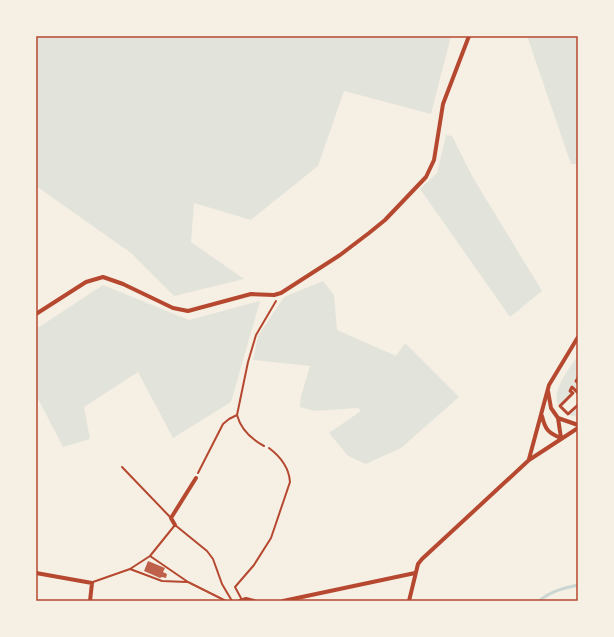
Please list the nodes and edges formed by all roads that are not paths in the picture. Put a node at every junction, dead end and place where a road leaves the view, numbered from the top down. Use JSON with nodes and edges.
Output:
{"nodes":[{"id":1,"x":469,"y":36,"type":"edge"},
{"id":2,"x":36,"y":314,"type":"edge"},
{"id":3,"x":578,"y":337,"type":"edge"},
{"id":4,"x":578,"y":378,"type":"edge"},
{"id":5,"x":578,"y":383,"type":"edge"},
{"id":6,"x":548,"y":391,"type":"junction"},
{"id":7,"x":578,"y":393,"type":"edge"},
{"id":8,"x":578,"y":405,"type":"edge"},
{"id":9,"x":541,"y":414,"type":"junction"},
{"id":10,"x":558,"y":418,"type":"junction"},
{"id":11,"x":578,"y":427,"type":"edge"},
{"id":12,"x":561,"y":438,"type":"junction"},
{"id":13,"x":269,"y":448,"type":"road end"},
{"id":14,"x":529,"y":460,"type":"junction"},
{"id":15,"x":122,"y":467,"type":"dead end"},
{"id":16,"x":196,"y":478,"type":"road end"},
{"id":17,"x":171,"y":518,"type":"junction"},
{"id":18,"x":175,"y":525,"type":"junction"},
{"id":19,"x":150,"y":556,"type":"junction"},
{"id":20,"x":130,"y":570,"type":"junction"},
{"id":21,"x":36,"y":573,"type":"edge"},
{"id":22,"x":415,"y":573,"type":"junction"},
{"id":23,"x":188,"y":582,"type":"junction"},
{"id":24,"x":92,"y":583,"type":"junction"},
{"id":25,"x":241,"y":600,"type":"edge"},
{"id":26,"x":90,"y":601,"type":"edge"},
{"id":27,"x":226,"y":601,"type":"edge"},
{"id":28,"x":232,"y":601,"type":"edge"},
{"id":29,"x":254,"y":601,"type":"edge"},
{"id":30,"x":283,"y":601,"type":"edge"},
{"id":31,"x":410,"y":601,"type":"edge"}],
"edges":[{"from":1,"to":2,"type":"street"},
{"from":3,"to":6,"type":"street"},
{"from":4,"to":5,"type":"street"},
{"from":6,"to":9,"type":"street"},
{"from":6,"to":10,"type":"street"},
{"from":7,"to":8,"type":"street"},
{"from":9,"to":12,"type":"street"},
{"from":9,"to":14,"type":"street"},
{"from":10,"to":11,"type":"street"},
{"from":10,"to":12,"type":"street"},
{"from":11,"to":12,"type":"street"},
{"from":12,"to":14,"type":"street"},
{"from":13,"to":25,"type":"lane"},
{"from":14,"to":22,"type":"street"},
{"from":15,"to":17,"type":"lane"},
{"from":16,"to":17,"type":"street"},
{"from":17,"to":18,"type":"street"},
{"from":18,"to":19,"type":"lane"},
{"from":18,"to":28,"type":"lane"},
{"from":19,"to":20,"type":"lane"},
{"from":19,"to":23,"type":"lane"},
{"from":20,"to":23,"type":"lane"},
{"from":20,"to":24,"type":"lane"},
{"from":21,"to":24,"type":"street"},
{"from":22,"to":30,"type":"street"},
{"from":22,"to":31,"type":"street"},
{"from":23,"to":27,"type":"lane"},
{"from":24,"to":26,"type":"street"},
{"from":25,"to":29,"type":"street"}]}
